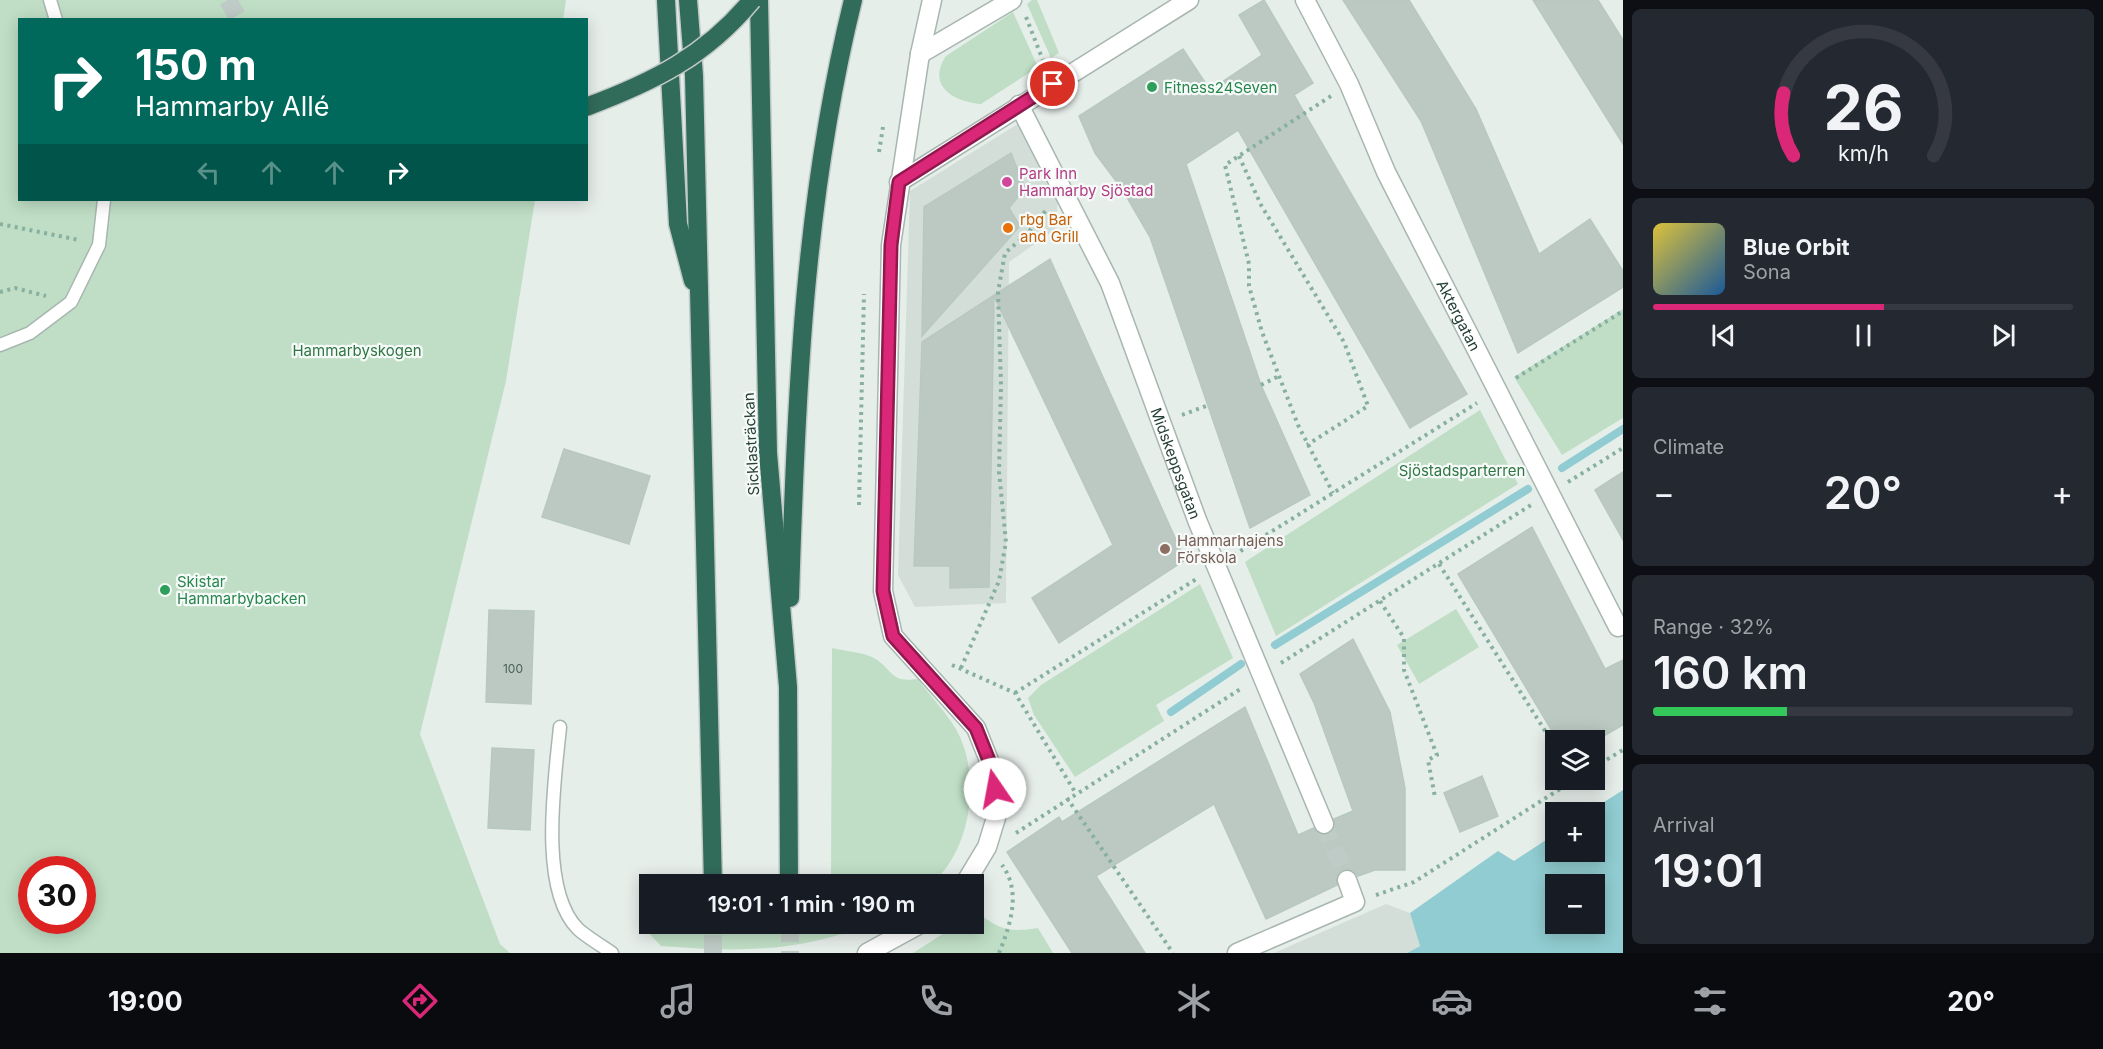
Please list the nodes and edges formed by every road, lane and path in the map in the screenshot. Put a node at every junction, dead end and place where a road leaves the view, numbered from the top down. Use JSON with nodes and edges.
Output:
{"nodes":[{"id":1,"x":50,"y":0,"type":"edge"},
{"id":2,"x":666,"y":0,"type":"edge"},
{"id":3,"x":688,"y":0,"type":"edge"},
{"id":4,"x":752,"y":0,"type":"edge"},
{"id":5,"x":759,"y":0,"type":"edge"},
{"id":6,"x":853,"y":0,"type":"edge"},
{"id":7,"x":932,"y":0,"type":"edge"},
{"id":8,"x":1189,"y":0,"type":"edge"},
{"id":9,"x":1305,"y":0,"type":"edge"},
{"id":10,"x":1018,"y":5,"type":"edge"},
{"id":11,"x":55,"y":18,"type":"edge"},
{"id":12,"x":920,"y":54,"type":"junction"},
{"id":13,"x":1053,"y":84,"type":"junction"},
{"id":14,"x":1349,"y":84,"type":"junction"},
{"id":15,"x":588,"y":105,"type":"edge"},
{"id":16,"x":1019,"y":105,"type":"junction"},
{"id":17,"x":1239,"y":156,"type":"junction"},
{"id":18,"x":899,"y":182,"type":"junction"},
{"id":19,"x":1062,"y":191,"type":"junction"},
{"id":20,"x":104,"y":201,"type":"edge"},
{"id":21,"x":0,"y":224,"type":"edge"},
{"id":22,"x":99,"y":245,"type":"junction"},
{"id":23,"x":0,"y":292,"type":"edge"},
{"id":24,"x":71,"y":302,"type":"junction"},
{"id":25,"x":700,"y":311,"type":"junction"},
{"id":26,"x":1623,"y":311,"type":"edge"},
{"id":27,"x":0,"y":345,"type":"edge"},
{"id":28,"x":1279,"y":376,"type":"junction"},
{"id":29,"x":1261,"y":385,"type":"dead end"},
{"id":30,"x":1498,"y":390,"type":"junction"},
{"id":31,"x":1308,"y":445,"type":"junction"},
{"id":32,"x":1623,"y":448,"type":"edge"},
{"id":33,"x":1333,"y":493,"type":"junction"},
{"id":34,"x":1550,"y":493,"type":"junction"},
{"id":35,"x":1439,"y":564,"type":"junction"},
{"id":36,"x":1218,"y":566,"type":"junction"},
{"id":37,"x":1380,"y":601,"type":"junction"},
{"id":38,"x":1618,"y":627,"type":"dead end"},
{"id":39,"x":950,"y":665,"type":"dead end"},
{"id":40,"x":961,"y":668,"type":"junction"},
{"id":41,"x":1262,"y":676,"type":"junction"},
{"id":42,"x":788,"y":687,"type":"junction"},
{"id":43,"x":1015,"y":693,"type":"junction"},
{"id":44,"x":560,"y":727,"type":"dead end"},
{"id":45,"x":1545,"y":730,"type":"edge"},
{"id":46,"x":1623,"y":750,"type":"edge"},
{"id":47,"x":1605,"y":761,"type":"edge"},
{"id":48,"x":1558,"y":790,"type":"edge"},
{"id":49,"x":1075,"y":792,"type":"junction"},
{"id":50,"x":1435,"y":797,"type":"dead end"},
{"id":51,"x":1067,"y":798,"type":"junction"},
{"id":52,"x":1324,"y":824,"type":"tunnel mouth"},
{"id":53,"x":1007,"y":838,"type":"dead end"},
{"id":54,"x":987,"y":847,"type":"junction"},
{"id":55,"x":713,"y":874,"type":"edge"},
{"id":56,"x":789,"y":874,"type":"edge"},
{"id":57,"x":971,"y":874,"type":"edge"},
{"id":58,"x":1347,"y":880,"type":"tunnel mouth"},
{"id":59,"x":1355,"y":902,"type":"junction"},
{"id":60,"x":902,"y":934,"type":"edge"},
{"id":61,"x":612,"y":953,"type":"edge"},
{"id":62,"x":867,"y":953,"type":"edge"},
{"id":63,"x":999,"y":953,"type":"edge"},
{"id":64,"x":1173,"y":953,"type":"edge"},
{"id":65,"x":1237,"y":953,"type":"edge"}],
"edges":[{"from":1,"to":11,"type":"lane"},
{"from":2,"to":25,"type":"highway"},
{"from":3,"to":25,"type":"highway"},
{"from":4,"to":15,"type":"highway","bridge":true},
{"from":5,"to":42,"type":"highway","name":"Sicklasträckan"},
{"from":6,"to":42,"type":"highway"},
{"from":7,"to":12,"type":"street"},
{"from":8,"to":13,"type":"street"},
{"from":9,"to":14,"type":"street","name":"Aktergatan"},
{"from":10,"to":12,"type":"street"},
{"from":10,"to":13,"type":"path"},
{"from":12,"to":18,"type":"street"},
{"from":13,"to":16,"type":"street"},
{"from":14,"to":17,"type":"path"},
{"from":14,"to":30,"type":"street","name":"Aktergatan"},
{"from":16,"to":18,"type":"street"},
{"from":16,"to":19,"type":"street","name":"Midskeppsgatan"},
{"from":17,"to":28,"type":"path"},
{"from":17,"to":31,"type":"path"},
{"from":18,"to":54,"type":"street"},
{"from":19,"to":36,"type":"street","name":"Midskeppsgatan"},
{"from":19,"to":40,"type":"path"},
{"from":20,"to":22,"type":"lane"},
{"from":21,"to":22,"type":"path"},
{"from":22,"to":24,"type":"lane"},
{"from":23,"to":24,"type":"path"},
{"from":24,"to":27,"type":"lane"},
{"from":25,"to":55,"type":"highway"},
{"from":26,"to":30,"type":"path"},
{"from":28,"to":29,"type":"path"},
{"from":28,"to":31,"type":"path"},
{"from":30,"to":33,"type":"path"},
{"from":30,"to":34,"type":"street","name":"Aktergatan"},
{"from":31,"to":33,"type":"path"},
{"from":32,"to":34,"type":"path"},
{"from":33,"to":36,"type":"path"},
{"from":34,"to":35,"type":"path"},
{"from":34,"to":38,"type":"street","name":"Aktergatan"},
{"from":35,"to":37,"type":"path"},
{"from":35,"to":45,"type":"path"},
{"from":36,"to":41,"type":"street","name":"Midskeppsgatan"},
{"from":36,"to":43,"type":"path"},
{"from":37,"to":41,"type":"path"},
{"from":37,"to":50,"type":"path"},
{"from":39,"to":40,"type":"path"},
{"from":40,"to":43,"type":"path"},
{"from":41,"to":49,"type":"path"},
{"from":41,"to":52,"type":"street","name":"Midskeppsgatan"},
{"from":42,"to":56,"type":"highway","name":"Sicklasträckan"},
{"from":43,"to":49,"type":"path"},
{"from":44,"to":61,"type":"lane"},
{"from":46,"to":47,"type":"path"},
{"from":48,"to":59,"type":"path"},
{"from":49,"to":51,"type":"path"},
{"from":51,"to":53,"type":"path"},
{"from":51,"to":64,"type":"path"},
{"from":54,"to":57,"type":"street"},
{"from":54,"to":63,"type":"path"},
{"from":58,"to":59,"type":"street"},
{"from":59,"to":65,"type":"street"},
{"from":60,"to":62,"type":"street"}]}
